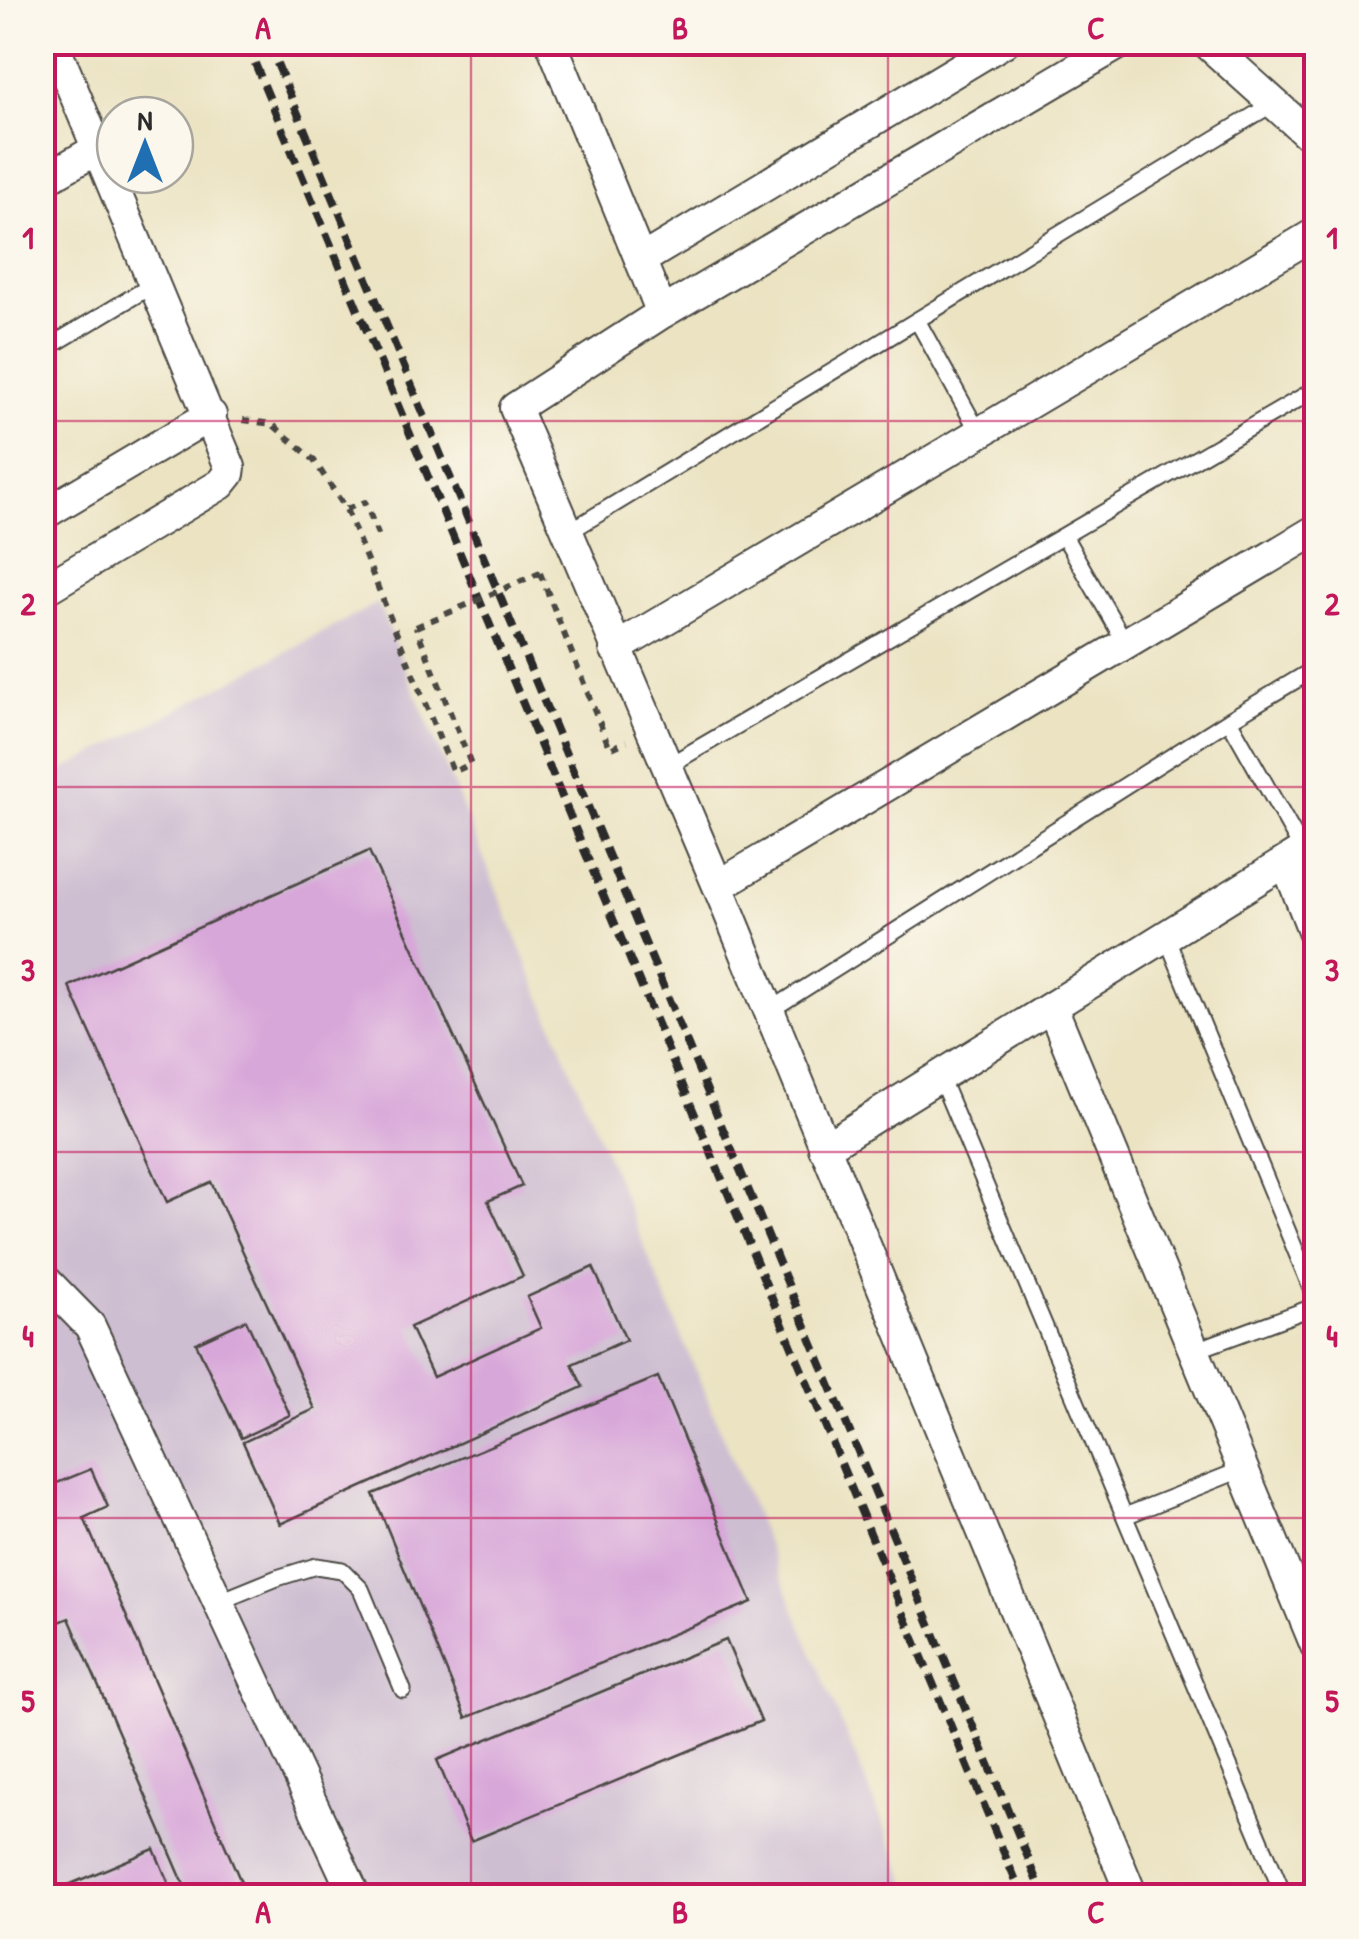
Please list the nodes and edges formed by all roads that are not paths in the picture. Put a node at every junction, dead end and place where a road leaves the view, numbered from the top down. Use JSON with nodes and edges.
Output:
{"nodes":[{"id":1,"x":53,"y":42,"type":"edge"},
{"id":2,"x":551,"y":42,"type":"edge"},
{"id":3,"x":1122,"y":42,"type":"edge"},
{"id":4,"x":1206,"y":42,"type":"edge"},
{"id":5,"x":989,"y":47,"type":"edge"},
{"id":6,"x":1274,"y":103,"type":"junction"},
{"id":7,"x":95,"y":139,"type":"edge"},
{"id":8,"x":1316,"y":141,"type":"edge"},
{"id":9,"x":95,"y":150,"type":"edge"},
{"id":10,"x":42,"y":181,"type":"edge"},
{"id":11,"x":119,"y":195,"type":"edge"},
{"id":12,"x":1316,"y":233,"type":"edge"},
{"id":13,"x":641,"y":260,"type":"junction"},
{"id":14,"x":156,"y":284,"type":"junction"},
{"id":15,"x":662,"y":313,"type":"junction"},
{"id":16,"x":917,"y":320,"type":"junction"},
{"id":17,"x":42,"y":350,"type":"edge"},
{"id":18,"x":1316,"y":388,"type":"edge"},
{"id":19,"x":210,"y":415,"type":"junction"},
{"id":20,"x":980,"y":433,"type":"junction"},
{"id":21,"x":42,"y":515,"type":"edge"},
{"id":22,"x":1316,"y":530,"type":"edge"},
{"id":23,"x":567,"y":532,"type":"junction"},
{"id":24,"x":1064,"y":536,"type":"junction"},
{"id":25,"x":42,"y":592,"type":"edge"},
{"id":26,"x":1126,"y":644,"type":"junction"},
{"id":27,"x":616,"y":648,"type":"junction"},
{"id":28,"x":1316,"y":668,"type":"edge"},
{"id":29,"x":1229,"y":720,"type":"junction"},
{"id":30,"x":666,"y":768,"type":"junction"},
{"id":31,"x":1302,"y":852,"type":"edge"},
{"id":32,"x":718,"y":886,"type":"junction"},
{"id":33,"x":1166,"y":936,"type":"junction"},
{"id":34,"x":1316,"y":938,"type":"edge"},
{"id":35,"x":1052,"y":1007,"type":"junction"},
{"id":36,"x":768,"y":1012,"type":"junction"},
{"id":37,"x":940,"y":1076,"type":"junction"},
{"id":38,"x":824,"y":1148,"type":"junction"},
{"id":39,"x":42,"y":1277,"type":"edge"},
{"id":40,"x":1316,"y":1303,"type":"edge"},
{"id":41,"x":1194,"y":1350,"type":"junction"},
{"id":42,"x":1243,"y":1469,"type":"junction"},
{"id":43,"x":1125,"y":1516,"type":"junction"},
{"id":44,"x":218,"y":1602,"type":"junction"},
{"id":45,"x":1316,"y":1646,"type":"edge"},
{"id":46,"x":403,"y":1690,"type":"dead end"},
{"id":47,"x":355,"y":1896,"type":"edge"},
{"id":48,"x":1132,"y":1896,"type":"edge"},
{"id":49,"x":1284,"y":1896,"type":"edge"}],
"edges":[{"from":1,"to":7,"type":"street"},
{"from":2,"to":13,"type":"street"},
{"from":3,"to":15,"type":"street"},
{"from":4,"to":6,"type":"street"},
{"from":5,"to":13,"type":"street"},
{"from":6,"to":8,"type":"street"},
{"from":6,"to":16,"type":"lane"},
{"from":9,"to":10,"type":"street"},
{"from":11,"to":14,"type":"street"},
{"from":12,"to":20,"type":"street"},
{"from":13,"to":15,"type":"street"},
{"from":14,"to":17,"type":"lane"},
{"from":14,"to":19,"type":"street"},
{"from":15,"to":23,"type":"street"},
{"from":16,"to":20,"type":"lane"},
{"from":16,"to":23,"type":"lane"},
{"from":18,"to":24,"type":"lane"},
{"from":19,"to":21,"type":"street"},
{"from":19,"to":25,"type":"street"},
{"from":20,"to":27,"type":"street"},
{"from":22,"to":26,"type":"street"},
{"from":23,"to":27,"type":"street"},
{"from":24,"to":26,"type":"lane"},
{"from":24,"to":30,"type":"lane"},
{"from":26,"to":32,"type":"street"},
{"from":27,"to":30,"type":"street"},
{"from":28,"to":29,"type":"lane"},
{"from":29,"to":31,"type":"lane"},
{"from":29,"to":36,"type":"lane"},
{"from":30,"to":32,"type":"street"},
{"from":31,"to":33,"type":"street"},
{"from":31,"to":34,"type":"street"},
{"from":32,"to":36,"type":"street"},
{"from":33,"to":35,"type":"street"},
{"from":33,"to":40,"type":"lane"},
{"from":35,"to":37,"type":"street"},
{"from":35,"to":41,"type":"street"},
{"from":36,"to":38,"type":"street"},
{"from":37,"to":38,"type":"street"},
{"from":37,"to":43,"type":"lane"},
{"from":38,"to":48,"type":"street"},
{"from":39,"to":44,"type":"street"},
{"from":40,"to":41,"type":"lane"},
{"from":41,"to":42,"type":"street"},
{"from":42,"to":43,"type":"lane"},
{"from":42,"to":45,"type":"street"},
{"from":43,"to":49,"type":"lane"},
{"from":44,"to":46,"type":"lane"},
{"from":44,"to":47,"type":"street"}]}
